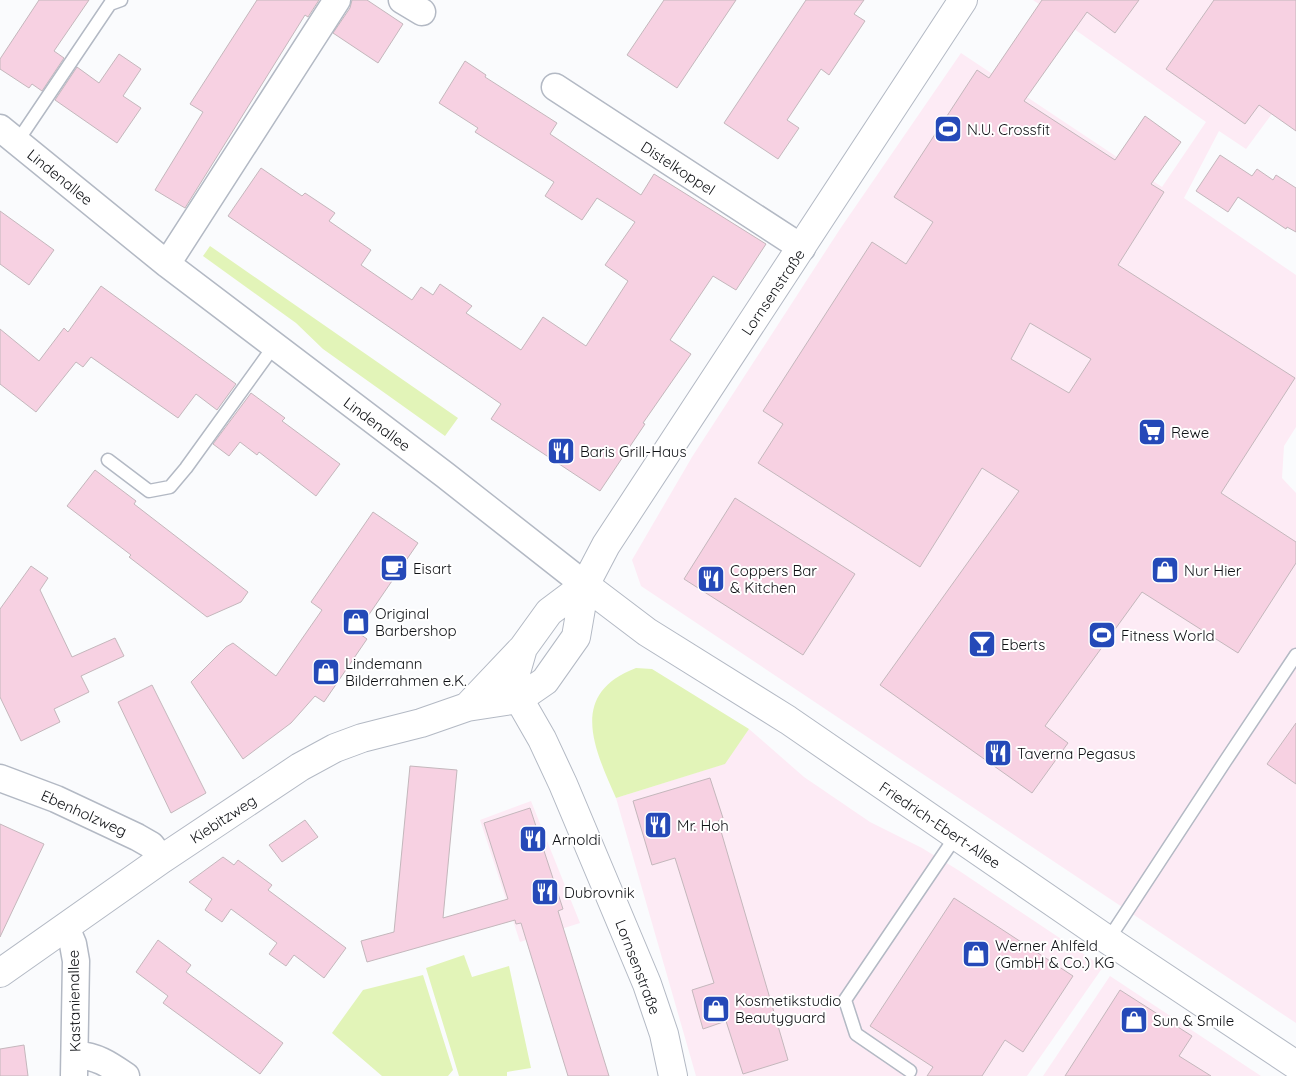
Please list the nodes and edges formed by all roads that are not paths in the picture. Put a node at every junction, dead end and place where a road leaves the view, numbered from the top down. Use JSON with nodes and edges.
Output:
{"nodes":[{"id":1,"x":121,"y":0,"type":"edge"},
{"id":2,"x":337,"y":0,"type":"edge"},
{"id":3,"x":963,"y":0,"type":"edge"},
{"id":4,"x":555,"y":87,"type":"dead end"},
{"id":5,"x":9,"y":135,"type":"edge"},
{"id":6,"x":802,"y":248,"type":"junction"},
{"id":7,"x":167,"y":264,"type":"junction"},
{"id":8,"x":274,"y":346,"type":"junction"},
{"id":9,"x":108,"y":460,"type":"dead end"},
{"id":10,"x":585,"y":586,"type":"junction"},
{"id":11,"x":523,"y":648,"type":"junction"},
{"id":12,"x":1296,"y":655,"type":"edge"},
{"id":13,"x":519,"y":699,"type":"junction"},
{"id":14,"x":467,"y":707,"type":"junction"},
{"id":15,"x":0,"y":778,"type":"edge"},
{"id":16,"x":956,"y":836,"type":"junction"},
{"id":17,"x":162,"y":859,"type":"junction"},
{"id":18,"x":66,"y":927,"type":"junction"},
{"id":19,"x":1108,"y":940,"type":"junction"},
{"id":20,"x":0,"y":973,"type":"edge"},
{"id":21,"x":74,"y":1065,"type":"edge"},
{"id":22,"x":1296,"y":1065,"type":"edge"},
{"id":23,"x":910,"y":1071,"type":"dead end"},
{"id":24,"x":126,"y":1076,"type":"edge"},
{"id":25,"x":673,"y":1076,"type":"edge"}],
"edges":[{"from":1,"to":5,"type":"lane"},
{"from":2,"to":7,"type":"street"},
{"from":3,"to":6,"type":"street","name":"Lornsenstraße"},
{"from":4,"to":6,"type":"street","name":"Distelkoppel"},
{"from":5,"to":7,"type":"street","name":"Lindenallee"},
{"from":6,"to":10,"type":"street","name":"Lornsenstraße"},
{"from":7,"to":8,"type":"street","name":"Lindenallee"},
{"from":8,"to":9,"type":"lane"},
{"from":8,"to":10,"type":"street","name":"Lindenallee"},
{"from":10,"to":11,"type":"street","name":"Lornsenstraße"},
{"from":10,"to":13,"type":"street","name":"Lornsenstraße"},
{"from":10,"to":16,"type":"street","name":"Friedrich-Ebert-Allee"},
{"from":11,"to":13,"type":"street","name":"Lornsenstraße"},
{"from":11,"to":14,"type":"street","name":"Kiebitzweg"},
{"from":12,"to":19,"type":"lane"},
{"from":13,"to":14,"type":"street","name":"Kiebitzweg"},
{"from":13,"to":25,"type":"street","name":"Lornsenstraße"},
{"from":14,"to":17,"type":"street","name":"Kiebitzweg"},
{"from":15,"to":17,"type":"street","name":"Ebenholzweg"},
{"from":16,"to":19,"type":"street","name":"Friedrich-Ebert-Allee"},
{"from":16,"to":23,"type":"lane"},
{"from":17,"to":18,"type":"street","name":"Kiebitzweg"},
{"from":18,"to":20,"type":"street","name":"Kiebitzweg"},
{"from":18,"to":21,"type":"street","name":"Kastanienallee"},
{"from":19,"to":22,"type":"street","name":"Friedrich-Ebert-Allee"},
{"from":21,"to":24,"type":"street"}]}
